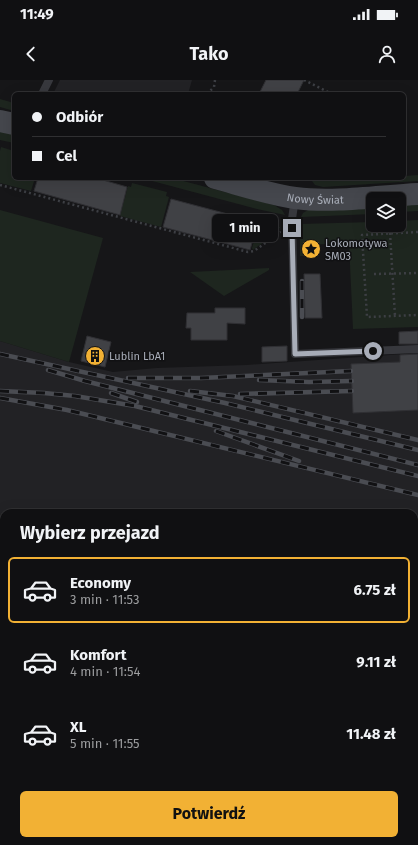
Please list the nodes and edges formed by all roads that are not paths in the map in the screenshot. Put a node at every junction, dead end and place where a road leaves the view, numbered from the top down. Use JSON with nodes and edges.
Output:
{"nodes":[{"id":1,"x":49,"y":80,"type":"edge"},
{"id":2,"x":43,"y":92,"type":"edge"},
{"id":3,"x":0,"y":121,"type":"edge"},
{"id":4,"x":12,"y":124,"type":"edge"},
{"id":5,"x":222,"y":180,"type":"edge"},
{"id":6,"x":418,"y":194,"type":"edge"},
{"id":7,"x":295,"y":198,"type":"junction"},
{"id":8,"x":418,"y":349,"type":"edge"}],
"edges":[{"from":1,"to":2,"type":"lane"},
{"from":3,"to":4,"type":"street"},
{"from":5,"to":7,"type":"street","name":"Nowy Świat"},
{"from":6,"to":7,"type":"street","name":"Nowy Świat"},
{"from":7,"to":8,"type":"lane"}]}
